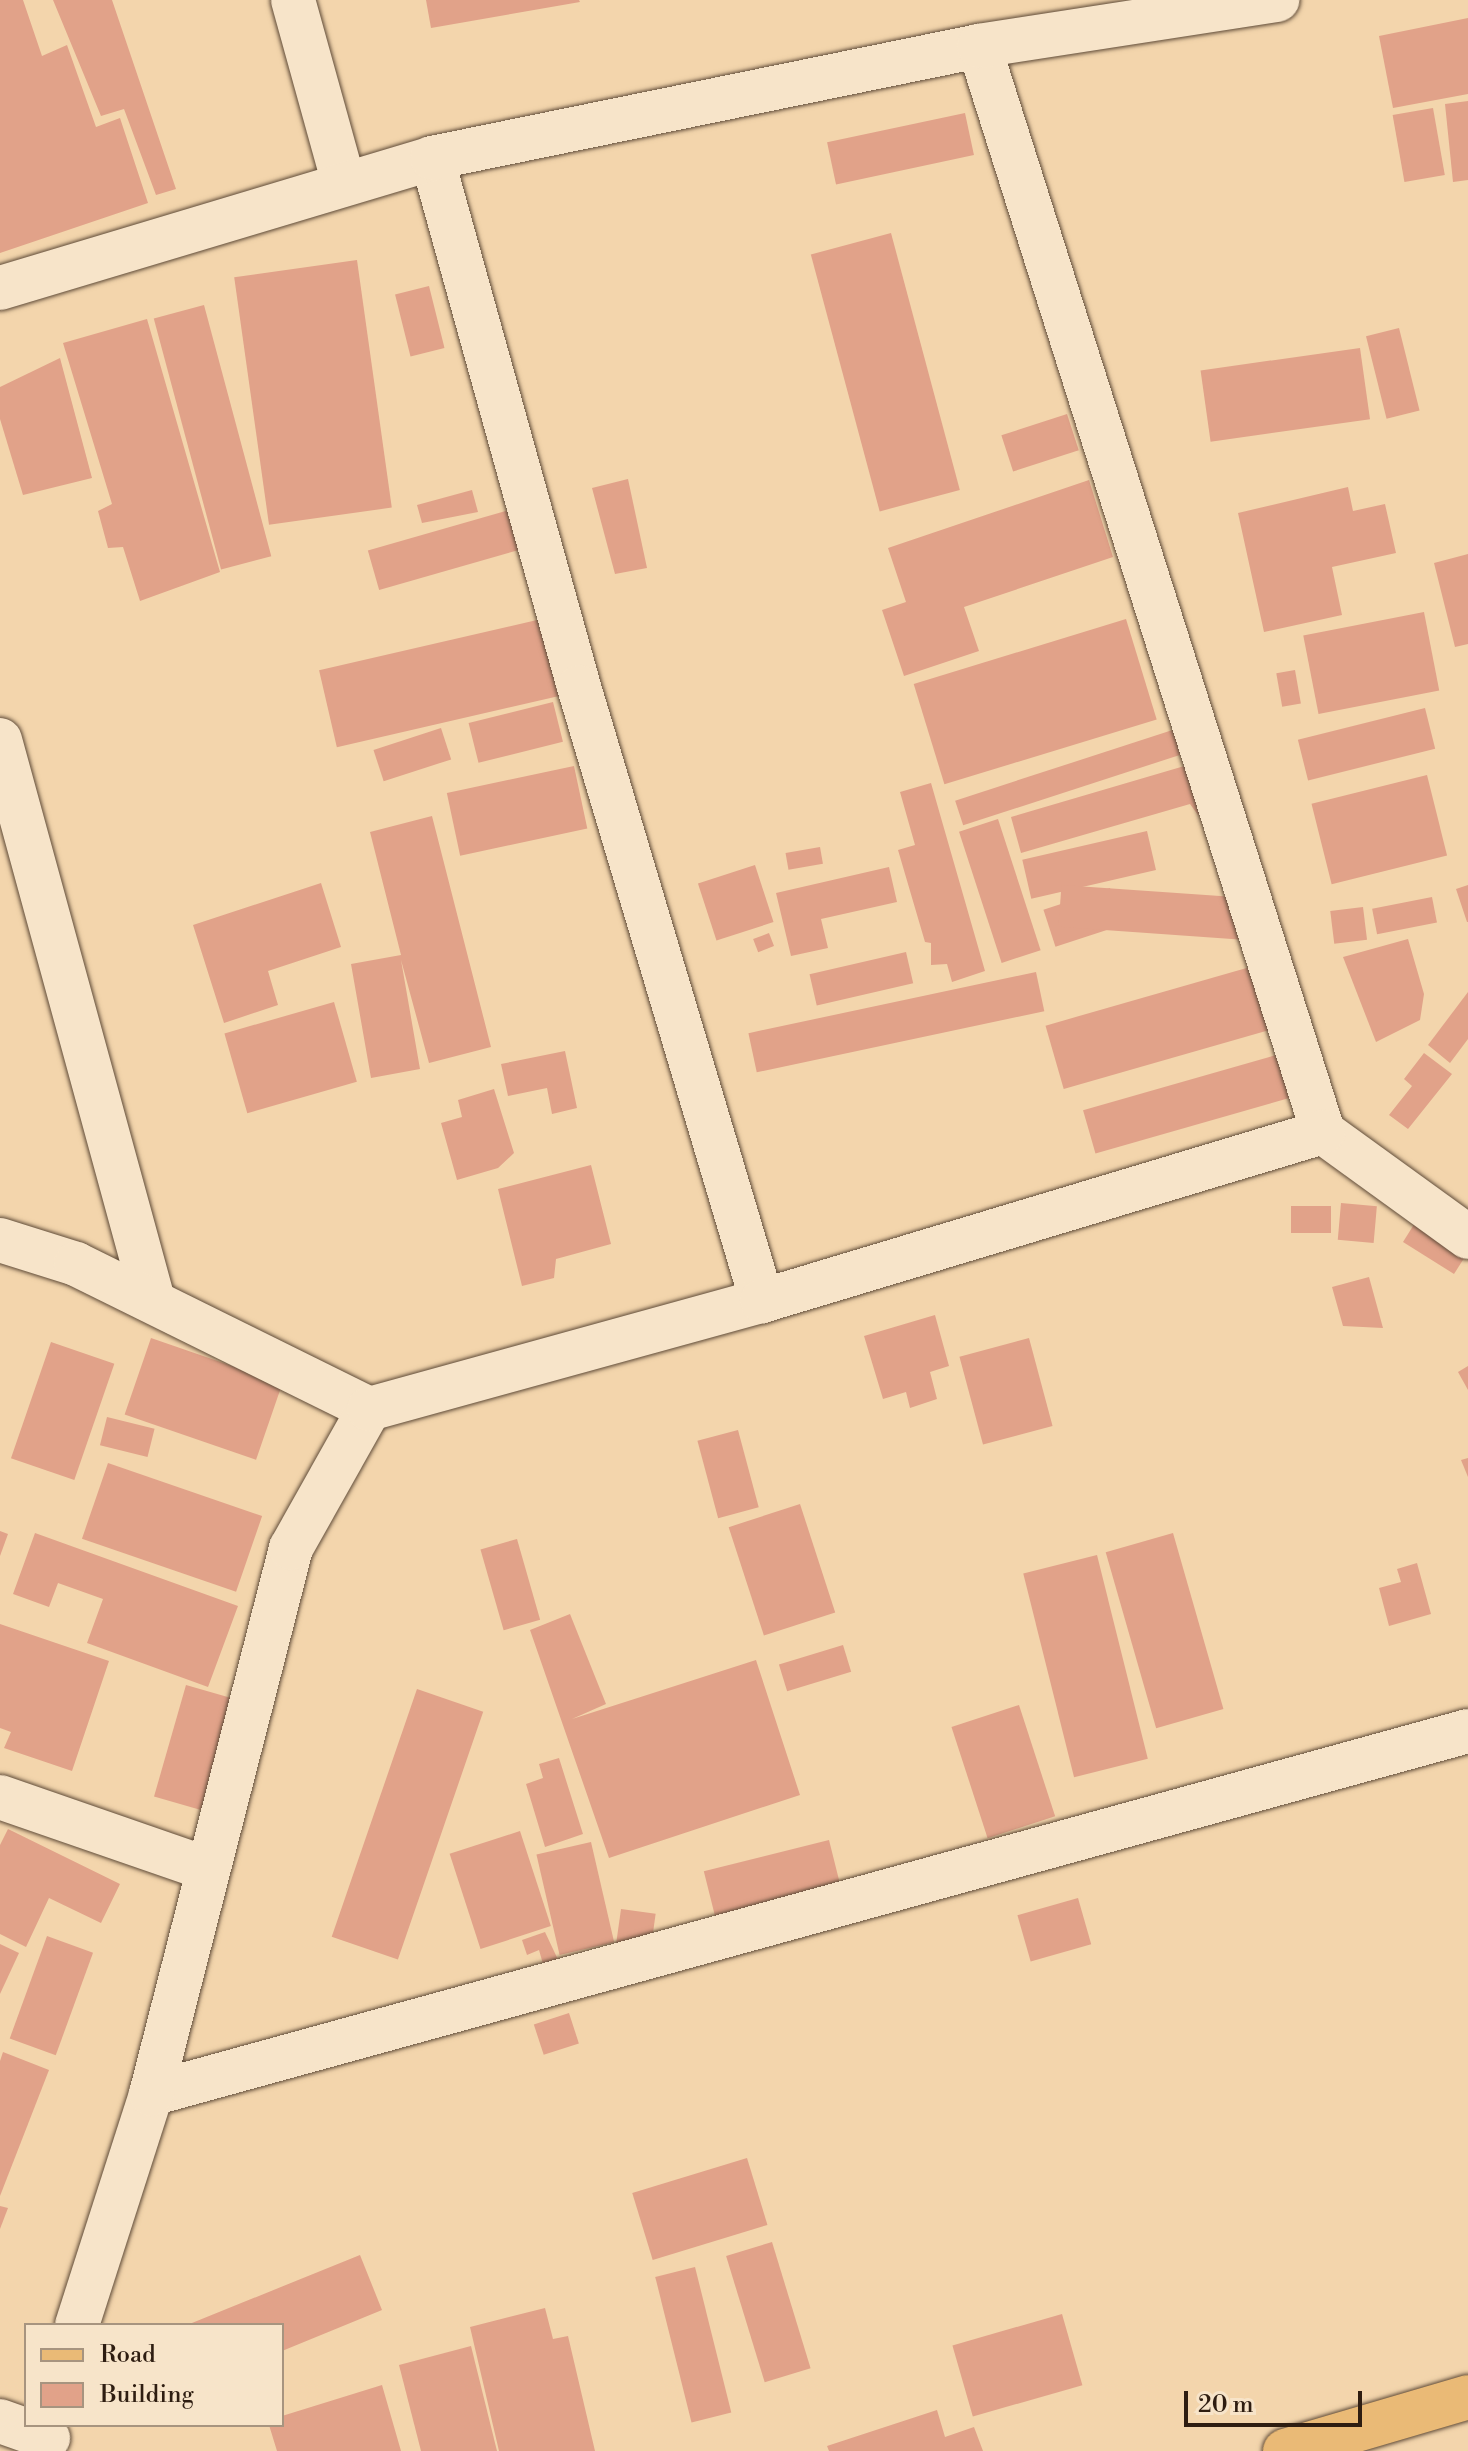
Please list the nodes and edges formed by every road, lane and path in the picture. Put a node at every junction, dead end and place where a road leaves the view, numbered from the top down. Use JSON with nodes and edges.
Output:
{"nodes":[{"id":1,"x":293,"y":0,"type":"edge"},
{"id":2,"x":1277,"y":0,"type":"edge"},
{"id":3,"x":979,"y":46,"type":"junction"},
{"id":4,"x":432,"y":158,"type":"junction"},
{"id":5,"x":343,"y":180,"type":"junction"},
{"id":6,"x":0,"y":288,"type":"edge"},
{"id":7,"x":0,"y":740,"type":"edge"},
{"id":8,"x":1323,"y":1132,"type":"junction"},
{"id":9,"x":1468,"y":1237,"type":"edge"},
{"id":10,"x":0,"y":1240,"type":"edge"},
{"id":11,"x":153,"y":1300,"type":"junction"},
{"id":12,"x":762,"y":1301,"type":"junction"},
{"id":13,"x":369,"y":1409,"type":"junction"},
{"id":14,"x":1468,"y":1731,"type":"edge"},
{"id":15,"x":0,"y":1797,"type":"edge"},
{"id":16,"x":208,"y":1869,"type":"junction"},
{"id":17,"x":151,"y":2094,"type":"junction"},
{"id":18,"x":78,"y":2323,"type":"edge"},
{"id":19,"x":1468,"y":2397,"type":"edge"},
{"id":20,"x":0,"y":2421,"type":"edge"},
{"id":21,"x":50,"y":2438,"type":"edge"},
{"id":22,"x":1285,"y":2451,"type":"edge"}],
"edges":[{"from":1,"to":5,"type":"street"},
{"from":2,"to":3,"type":"street"},
{"from":3,"to":4,"type":"street"},
{"from":3,"to":8,"type":"street"},
{"from":4,"to":5,"type":"street"},
{"from":4,"to":12,"type":"street"},
{"from":5,"to":6,"type":"street"},
{"from":7,"to":11,"type":"street"},
{"from":8,"to":9,"type":"street"},
{"from":8,"to":12,"type":"street"},
{"from":10,"to":11,"type":"street"},
{"from":11,"to":13,"type":"street"},
{"from":12,"to":13,"type":"street"},
{"from":13,"to":16,"type":"street"},
{"from":14,"to":17,"type":"street"},
{"from":15,"to":16,"type":"street"},
{"from":16,"to":17,"type":"street"},
{"from":17,"to":18,"type":"street"},
{"from":19,"to":22,"type":"main road"},
{"from":20,"to":21,"type":"street"}]}
